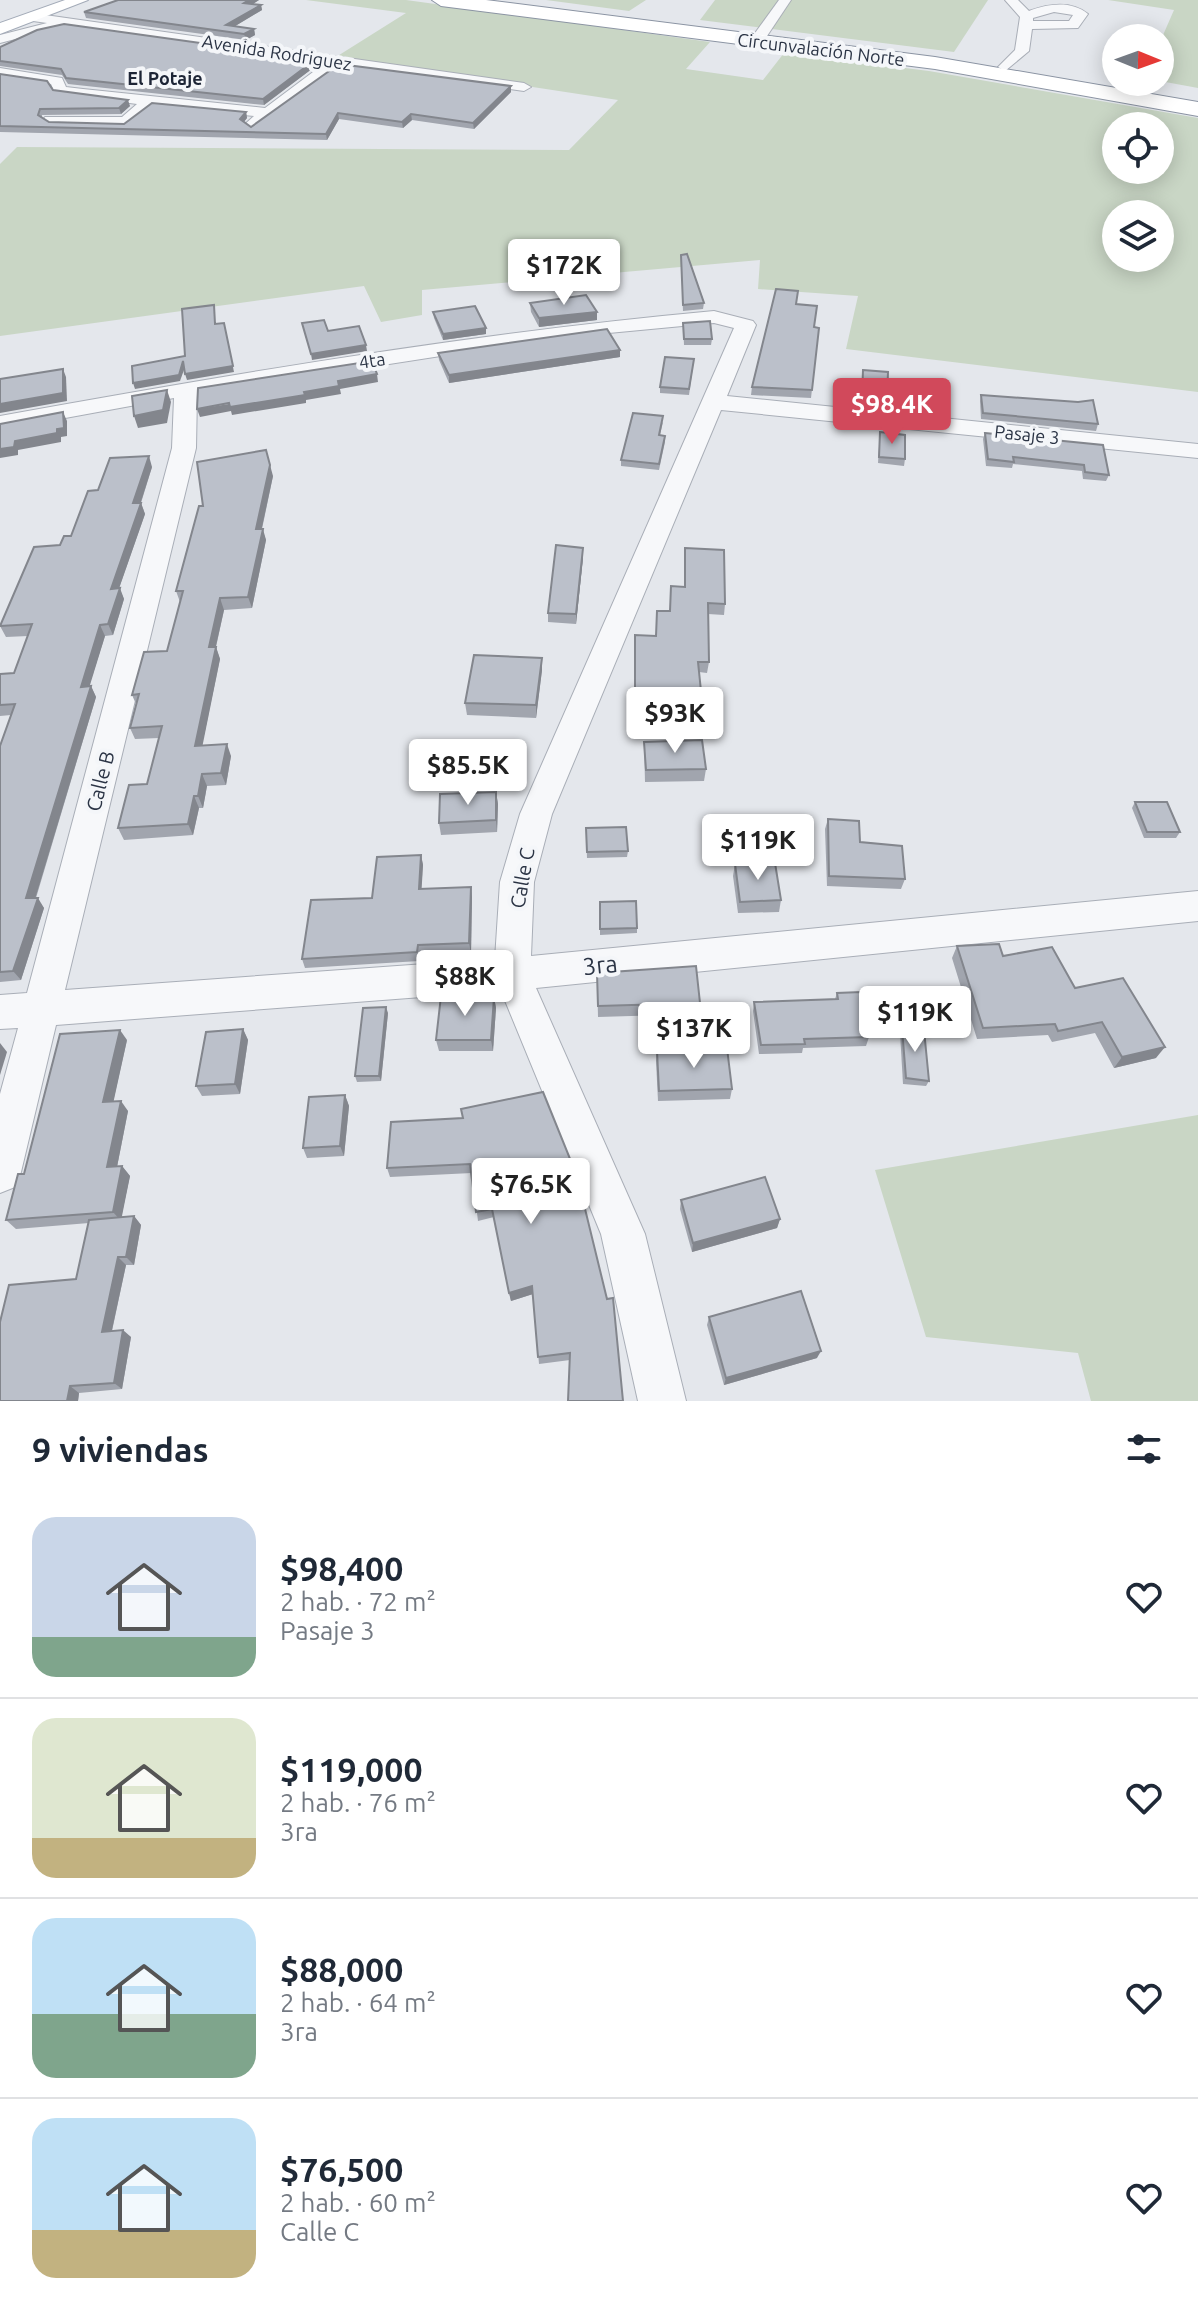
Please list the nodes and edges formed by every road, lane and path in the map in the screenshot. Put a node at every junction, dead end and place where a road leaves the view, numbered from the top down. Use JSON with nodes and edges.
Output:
{"nodes":[{"id":1,"x":80,"y":0,"type":"edge"},
{"id":2,"x":441,"y":0,"type":"edge"},
{"id":3,"x":499,"y":0,"type":"edge"},
{"id":4,"x":785,"y":0,"type":"edge"},
{"id":5,"x":1011,"y":0,"type":"edge"},
{"id":6,"x":31,"y":17,"type":"junction"},
{"id":7,"x":65,"y":21,"type":"junction"},
{"id":8,"x":0,"y":29,"type":"edge"},
{"id":9,"x":762,"y":33,"type":"junction"},
{"id":10,"x":0,"y":39,"type":"edge"},
{"id":11,"x":336,"y":62,"type":"junction"},
{"id":12,"x":1005,"y":67,"type":"junction"},
{"id":13,"x":0,"y":72,"type":"edge"},
{"id":14,"x":1102,"y":81,"type":"edge"},
{"id":15,"x":524,"y":87,"type":"dead end"},
{"id":16,"x":1174,"y":94,"type":"edge"},
{"id":17,"x":1198,"y":100,"type":"edge"},
{"id":18,"x":148,"y":102,"type":"junction"},
{"id":19,"x":1198,"y":109,"type":"edge"},
{"id":20,"x":269,"y":113,"type":"junction"},
{"id":21,"x":51,"y":120,"type":"edge"},
{"id":22,"x":250,"y":127,"type":"edge"},
{"id":23,"x":746,"y":325,"type":"joint"},
{"id":24,"x":186,"y":389,"type":"junction"},
{"id":25,"x":714,"y":402,"type":"junction"},
{"id":26,"x":0,"y":423,"type":"edge"},
{"id":27,"x":1198,"y":451,"type":"edge"},
{"id":28,"x":1198,"y":906,"type":"edge"},
{"id":29,"x":512,"y":974,"type":"junction"},
{"id":30,"x":42,"y":1008,"type":"junction"},
{"id":31,"x":0,"y":1012,"type":"edge"},
{"id":32,"x":0,"y":1172,"type":"edge"},
{"id":33,"x":662,"y":1401,"type":"edge"}],
"edges":[{"from":1,"to":6,"type":"main road"},
{"from":2,"to":19,"type":"highway","name":"Circunvalación Norte"},
{"from":3,"to":9,"type":"highway","name":"Circunvalación Norte"},
{"from":4,"to":9,"type":"street"},
{"from":5,"to":12,"type":"street"},
{"from":6,"to":7,"type":"street","name":"Avenida Rodriguez"},
{"from":6,"to":8,"type":"main road"},
{"from":7,"to":10,"type":"street"},
{"from":7,"to":11,"type":"street","name":"Avenida Rodriguez"},
{"from":9,"to":12,"type":"highway","name":"Circunvalación Norte"},
{"from":11,"to":15,"type":"street","name":"Avenida Rodriguez"},
{"from":11,"to":20,"type":"street"},
{"from":12,"to":14,"type":"highway","name":"Circunvalación Norte"},
{"from":13,"to":18,"type":"street"},
{"from":16,"to":17,"type":"highway","name":"Circunvalación Norte"},
{"from":18,"to":20,"type":"street"},
{"from":18,"to":21,"type":"street"},
{"from":20,"to":22,"type":"street"},
{"from":23,"to":24,"type":"street","name":"4ta"},
{"from":23,"to":25,"type":"street","name":"Calle C"},
{"from":24,"to":26,"type":"street","name":"4ta"},
{"from":24,"to":30,"type":"street","name":"Calle B"},
{"from":25,"to":27,"type":"street","name":"Pasaje 3"},
{"from":25,"to":29,"type":"street","name":"Calle C"},
{"from":28,"to":29,"type":"street","name":"3ra"},
{"from":29,"to":30,"type":"street","name":"3ra"},
{"from":29,"to":33,"type":"street","name":"Calle C"},
{"from":30,"to":31,"type":"street","name":"3ra"},
{"from":30,"to":32,"type":"street","name":"Calle B"}]}
